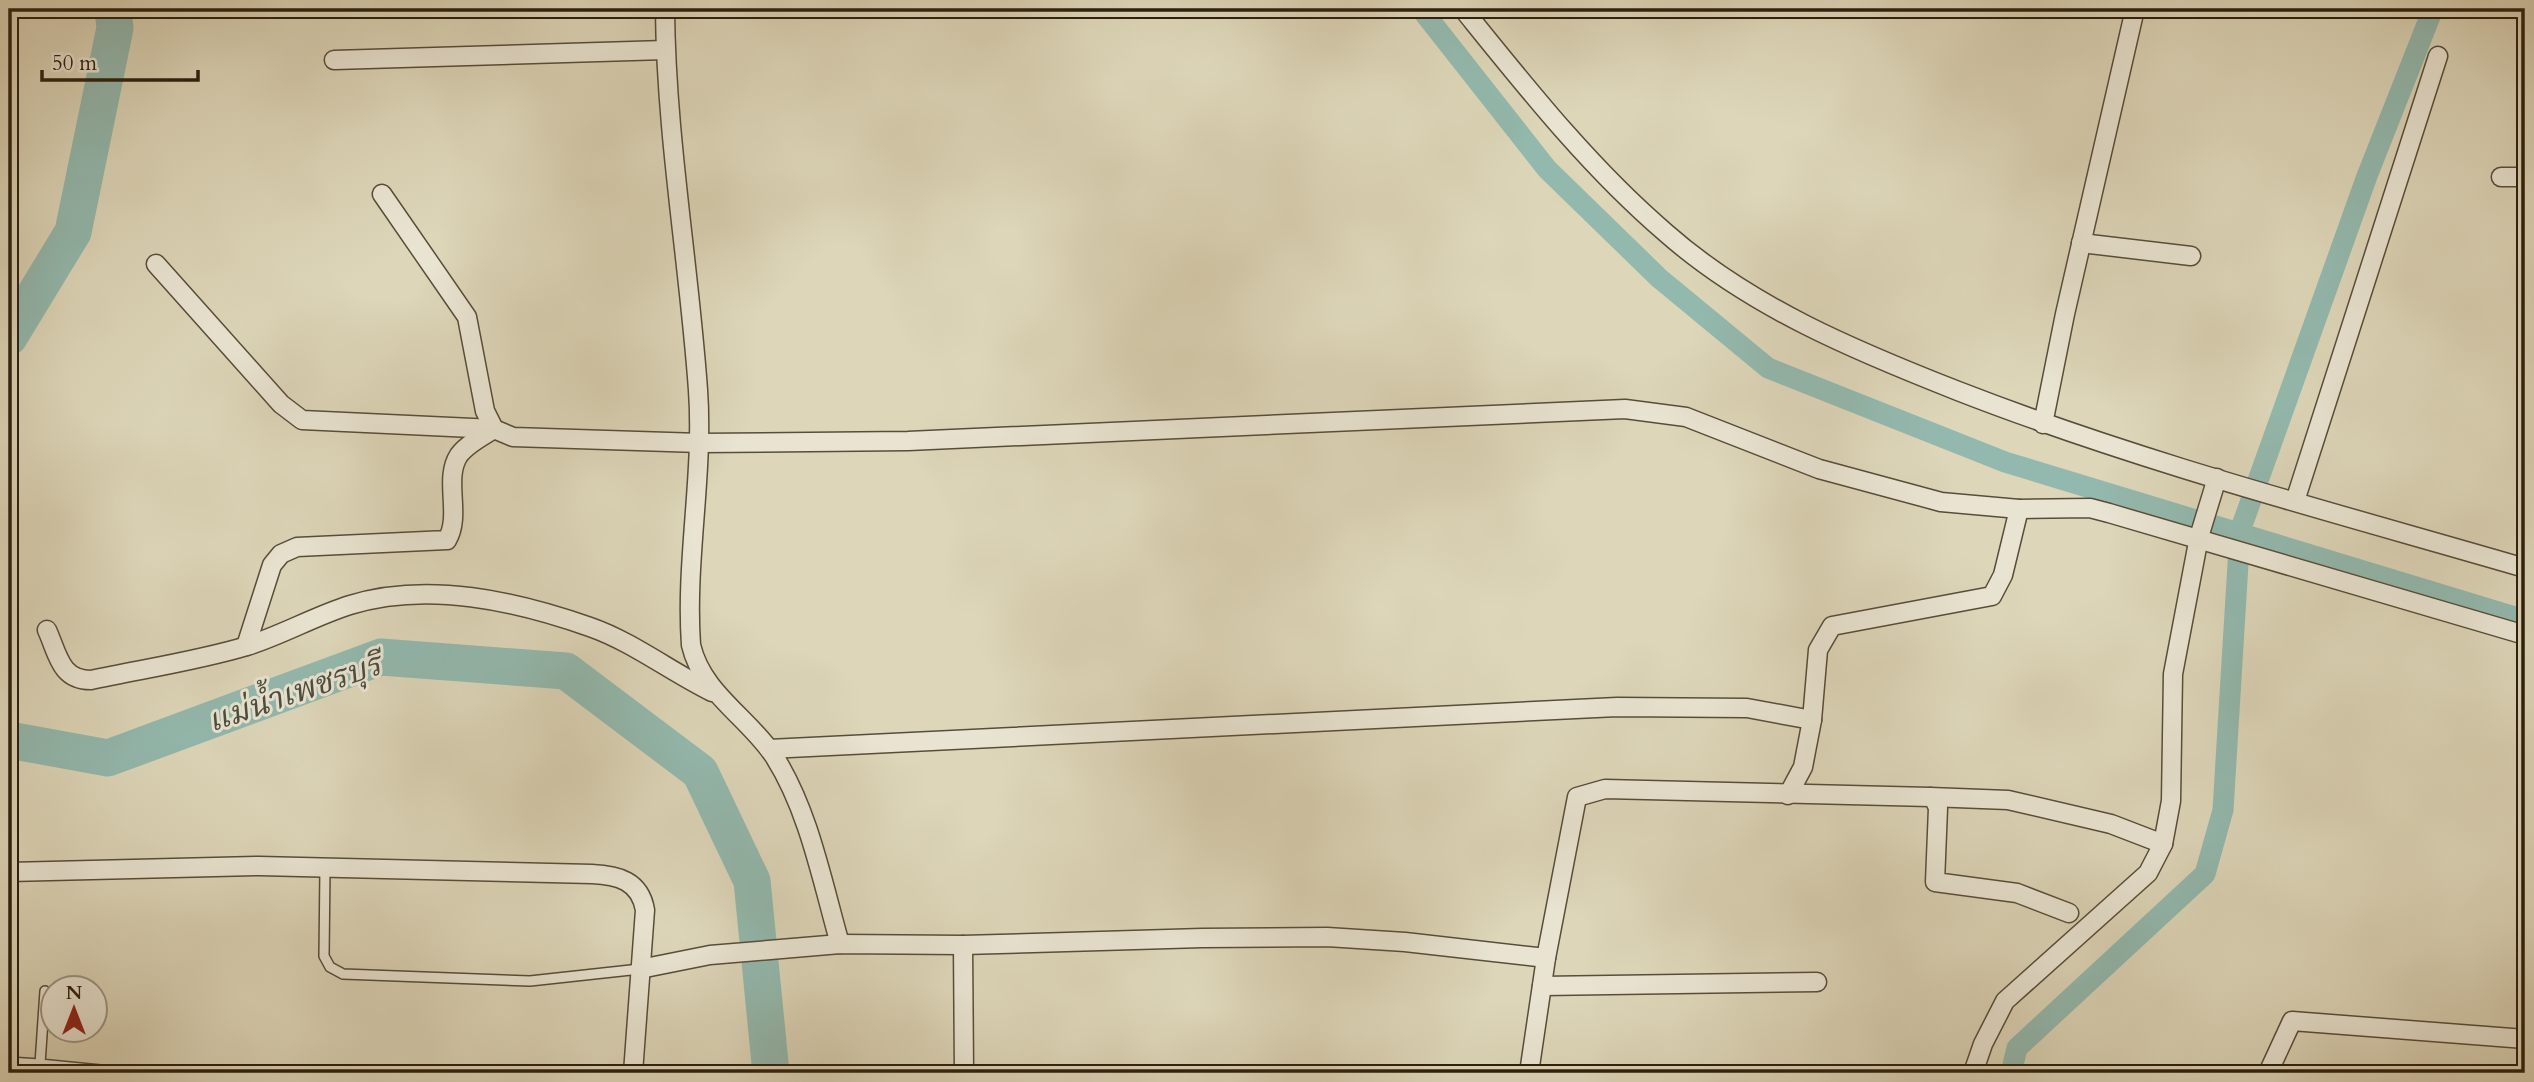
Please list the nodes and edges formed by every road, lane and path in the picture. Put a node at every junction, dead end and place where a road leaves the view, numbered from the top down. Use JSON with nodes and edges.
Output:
{"nodes":[{"id":1,"x":665,"y":9,"type":"edge"},
{"id":2,"x":1463,"y":9,"type":"edge"},
{"id":3,"x":2135,"y":9,"type":"edge"},
{"id":4,"x":665,"y":50,"type":"junction"},
{"id":5,"x":2438,"y":56,"type":"dead end"},
{"id":6,"x":334,"y":60,"type":"dead end"},
{"id":7,"x":2501,"y":177,"type":"dead end"},
{"id":8,"x":2525,"y":177,"type":"edge"},
{"id":9,"x":382,"y":194,"type":"dead end"},
{"id":10,"x":2081,"y":243,"type":"junction"},
{"id":11,"x":2191,"y":256,"type":"dead end"},
{"id":12,"x":156,"y":264,"type":"dead end"},
{"id":13,"x":2043,"y":424,"type":"junction"},
{"id":14,"x":494,"y":429,"type":"junction"},
{"id":15,"x":699,"y":443,"type":"junction"},
{"id":16,"x":2217,"y":478,"type":"junction"},
{"id":17,"x":2290,"y":499,"type":"junction"},
{"id":18,"x":2019,"y":509,"type":"junction"},
{"id":19,"x":2199,"y":537,"type":"junction"},
{"id":20,"x":2525,"y":568,"type":"edge"},
{"id":21,"x":47,"y":630,"type":"dead end"},
{"id":22,"x":2525,"y":635,"type":"edge"},
{"id":23,"x":246,"y":646,"type":"junction"},
{"id":24,"x":717,"y":694,"type":"junction"},
{"id":25,"x":1812,"y":720,"type":"junction"},
{"id":26,"x":769,"y":749,"type":"junction"},
{"id":27,"x":1788,"y":795,"type":"junction"},
{"id":28,"x":1930,"y":797,"type":"junction"},
{"id":29,"x":2163,"y":845,"type":"junction"},
{"id":30,"x":325,"y":868,"type":"junction"},
{"id":31,"x":9,"y":872,"type":"edge"},
{"id":32,"x":2069,"y":913,"type":"dead end"},
{"id":33,"x":840,"y":944,"type":"junction"},
{"id":34,"x":963,"y":945,"type":"junction"},
{"id":35,"x":1546,"y":958,"type":"junction"},
{"id":36,"x":640,"y":969,"type":"junction"},
{"id":37,"x":1817,"y":982,"type":"dead end"},
{"id":38,"x":1542,"y":986,"type":"junction"},
{"id":39,"x":2525,"y":1039,"type":"edge"},
{"id":40,"x":41,"y":1044,"type":"edge"},
{"id":41,"x":9,"y":1062,"type":"edge"},
{"id":42,"x":40,"y":1064,"type":"junction"},
{"id":43,"x":131,"y":1073,"type":"edge"},
{"id":44,"x":633,"y":1073,"type":"edge"},
{"id":45,"x":964,"y":1073,"type":"edge"},
{"id":46,"x":1529,"y":1073,"type":"edge"},
{"id":47,"x":1973,"y":1073,"type":"edge"},
{"id":48,"x":2268,"y":1073,"type":"edge"}],
"edges":[{"from":1,"to":4,"type":"street"},
{"from":2,"to":13,"type":"street"},
{"from":3,"to":10,"type":"street"},
{"from":4,"to":6,"type":"street"},
{"from":4,"to":15,"type":"street"},
{"from":5,"to":17,"type":"street"},
{"from":7,"to":8,"type":"street"},
{"from":9,"to":14,"type":"street"},
{"from":10,"to":11,"type":"street"},
{"from":10,"to":13,"type":"street"},
{"from":12,"to":14,"type":"street"},
{"from":13,"to":16,"type":"street"},
{"from":14,"to":15,"type":"street"},
{"from":14,"to":23,"type":"street"},
{"from":15,"to":18,"type":"street"},
{"from":15,"to":24,"type":"street"},
{"from":16,"to":17,"type":"street"},
{"from":16,"to":19,"type":"street"},
{"from":17,"to":20,"type":"street"},
{"from":18,"to":19,"type":"street"},
{"from":18,"to":25,"type":"street"},
{"from":19,"to":22,"type":"street"},
{"from":19,"to":29,"type":"street"},
{"from":21,"to":23,"type":"street"},
{"from":23,"to":24,"type":"street"},
{"from":24,"to":26,"type":"street"},
{"from":25,"to":26,"type":"street"},
{"from":25,"to":27,"type":"street"},
{"from":26,"to":33,"type":"street"},
{"from":27,"to":28,"type":"street"},
{"from":27,"to":35,"type":"street"},
{"from":28,"to":29,"type":"street"},
{"from":28,"to":32,"type":"street"},
{"from":29,"to":47,"type":"street"},
{"from":30,"to":31,"type":"street"},
{"from":30,"to":36,"type":"street"},
{"from":30,"to":36,"type":"lane"},
{"from":33,"to":34,"type":"street"},
{"from":33,"to":36,"type":"street"},
{"from":34,"to":35,"type":"street"},
{"from":34,"to":45,"type":"street"},
{"from":35,"to":38,"type":"street"},
{"from":36,"to":44,"type":"street"},
{"from":37,"to":38,"type":"street"},
{"from":38,"to":46,"type":"street"},
{"from":39,"to":48,"type":"street"},
{"from":40,"to":42,"type":"lane"},
{"from":41,"to":42,"type":"lane"},
{"from":42,"to":43,"type":"lane"}]}
